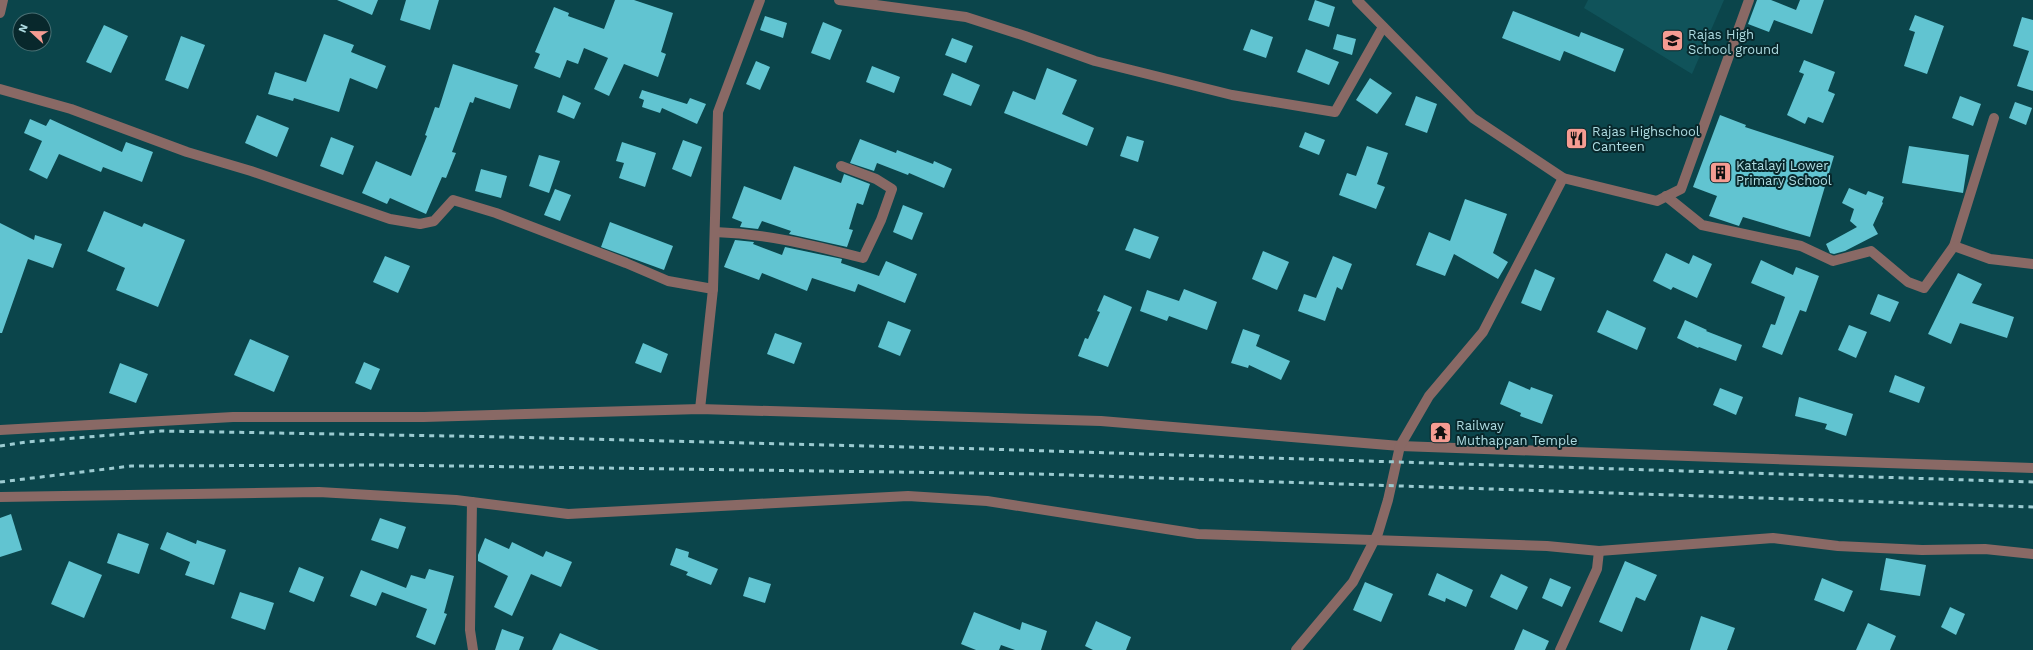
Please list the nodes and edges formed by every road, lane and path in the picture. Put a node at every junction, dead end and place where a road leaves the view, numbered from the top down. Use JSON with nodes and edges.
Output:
{"nodes":[{"id":1,"x":4,"y":0,"type":"edge"},
{"id":2,"x":760,"y":0,"type":"edge"},
{"id":3,"x":839,"y":0,"type":"edge"},
{"id":4,"x":1357,"y":0,"type":"edge"},
{"id":5,"x":1750,"y":0,"type":"edge"},
{"id":6,"x":0,"y":13,"type":"edge"},
{"id":7,"x":1383,"y":27,"type":"junction"},
{"id":8,"x":0,"y":88,"type":"edge"},
{"id":9,"x":1994,"y":118,"type":"dead end"},
{"id":10,"x":841,"y":166,"type":"dead end"},
{"id":11,"x":1563,"y":178,"type":"junction"},
{"id":12,"x":1666,"y":196,"type":"junction"},
{"id":13,"x":715,"y":232,"type":"junction"},
{"id":14,"x":1954,"y":246,"type":"junction"},
{"id":15,"x":2033,"y":264,"type":"edge"},
{"id":16,"x":713,"y":289,"type":"junction"},
{"id":17,"x":700,"y":409,"type":"junction"},
{"id":18,"x":0,"y":430,"type":"edge"},
{"id":19,"x":1400,"y":446,"type":"junction"},
{"id":20,"x":2033,"y":468,"type":"edge"},
{"id":21,"x":0,"y":498,"type":"edge"},
{"id":22,"x":472,"y":502,"type":"junction"},
{"id":23,"x":1375,"y":539,"type":"junction"},
{"id":24,"x":1599,"y":551,"type":"junction"},
{"id":25,"x":2033,"y":554,"type":"edge"},
{"id":26,"x":472,"y":650,"type":"edge"},
{"id":27,"x":1296,"y":650,"type":"edge"},
{"id":28,"x":1560,"y":650,"type":"edge"}],
"edges":[{"from":1,"to":6,"type":"street"},
{"from":2,"to":13,"type":"street"},
{"from":3,"to":7,"type":"street"},
{"from":4,"to":7,"type":"street"},
{"from":5,"to":12,"type":"street"},
{"from":7,"to":11,"type":"street"},
{"from":8,"to":16,"type":"street"},
{"from":9,"to":14,"type":"street"},
{"from":10,"to":13,"type":"street"},
{"from":11,"to":12,"type":"street"},
{"from":11,"to":19,"type":"street"},
{"from":12,"to":14,"type":"street"},
{"from":13,"to":16,"type":"street"},
{"from":14,"to":15,"type":"street"},
{"from":16,"to":17,"type":"street"},
{"from":17,"to":18,"type":"street"},
{"from":17,"to":19,"type":"street"},
{"from":19,"to":20,"type":"street"},
{"from":19,"to":23,"type":"street"},
{"from":21,"to":22,"type":"street"},
{"from":22,"to":23,"type":"street"},
{"from":22,"to":26,"type":"street"},
{"from":23,"to":24,"type":"street"},
{"from":23,"to":27,"type":"street"},
{"from":24,"to":25,"type":"street"},
{"from":24,"to":28,"type":"street"}]}
